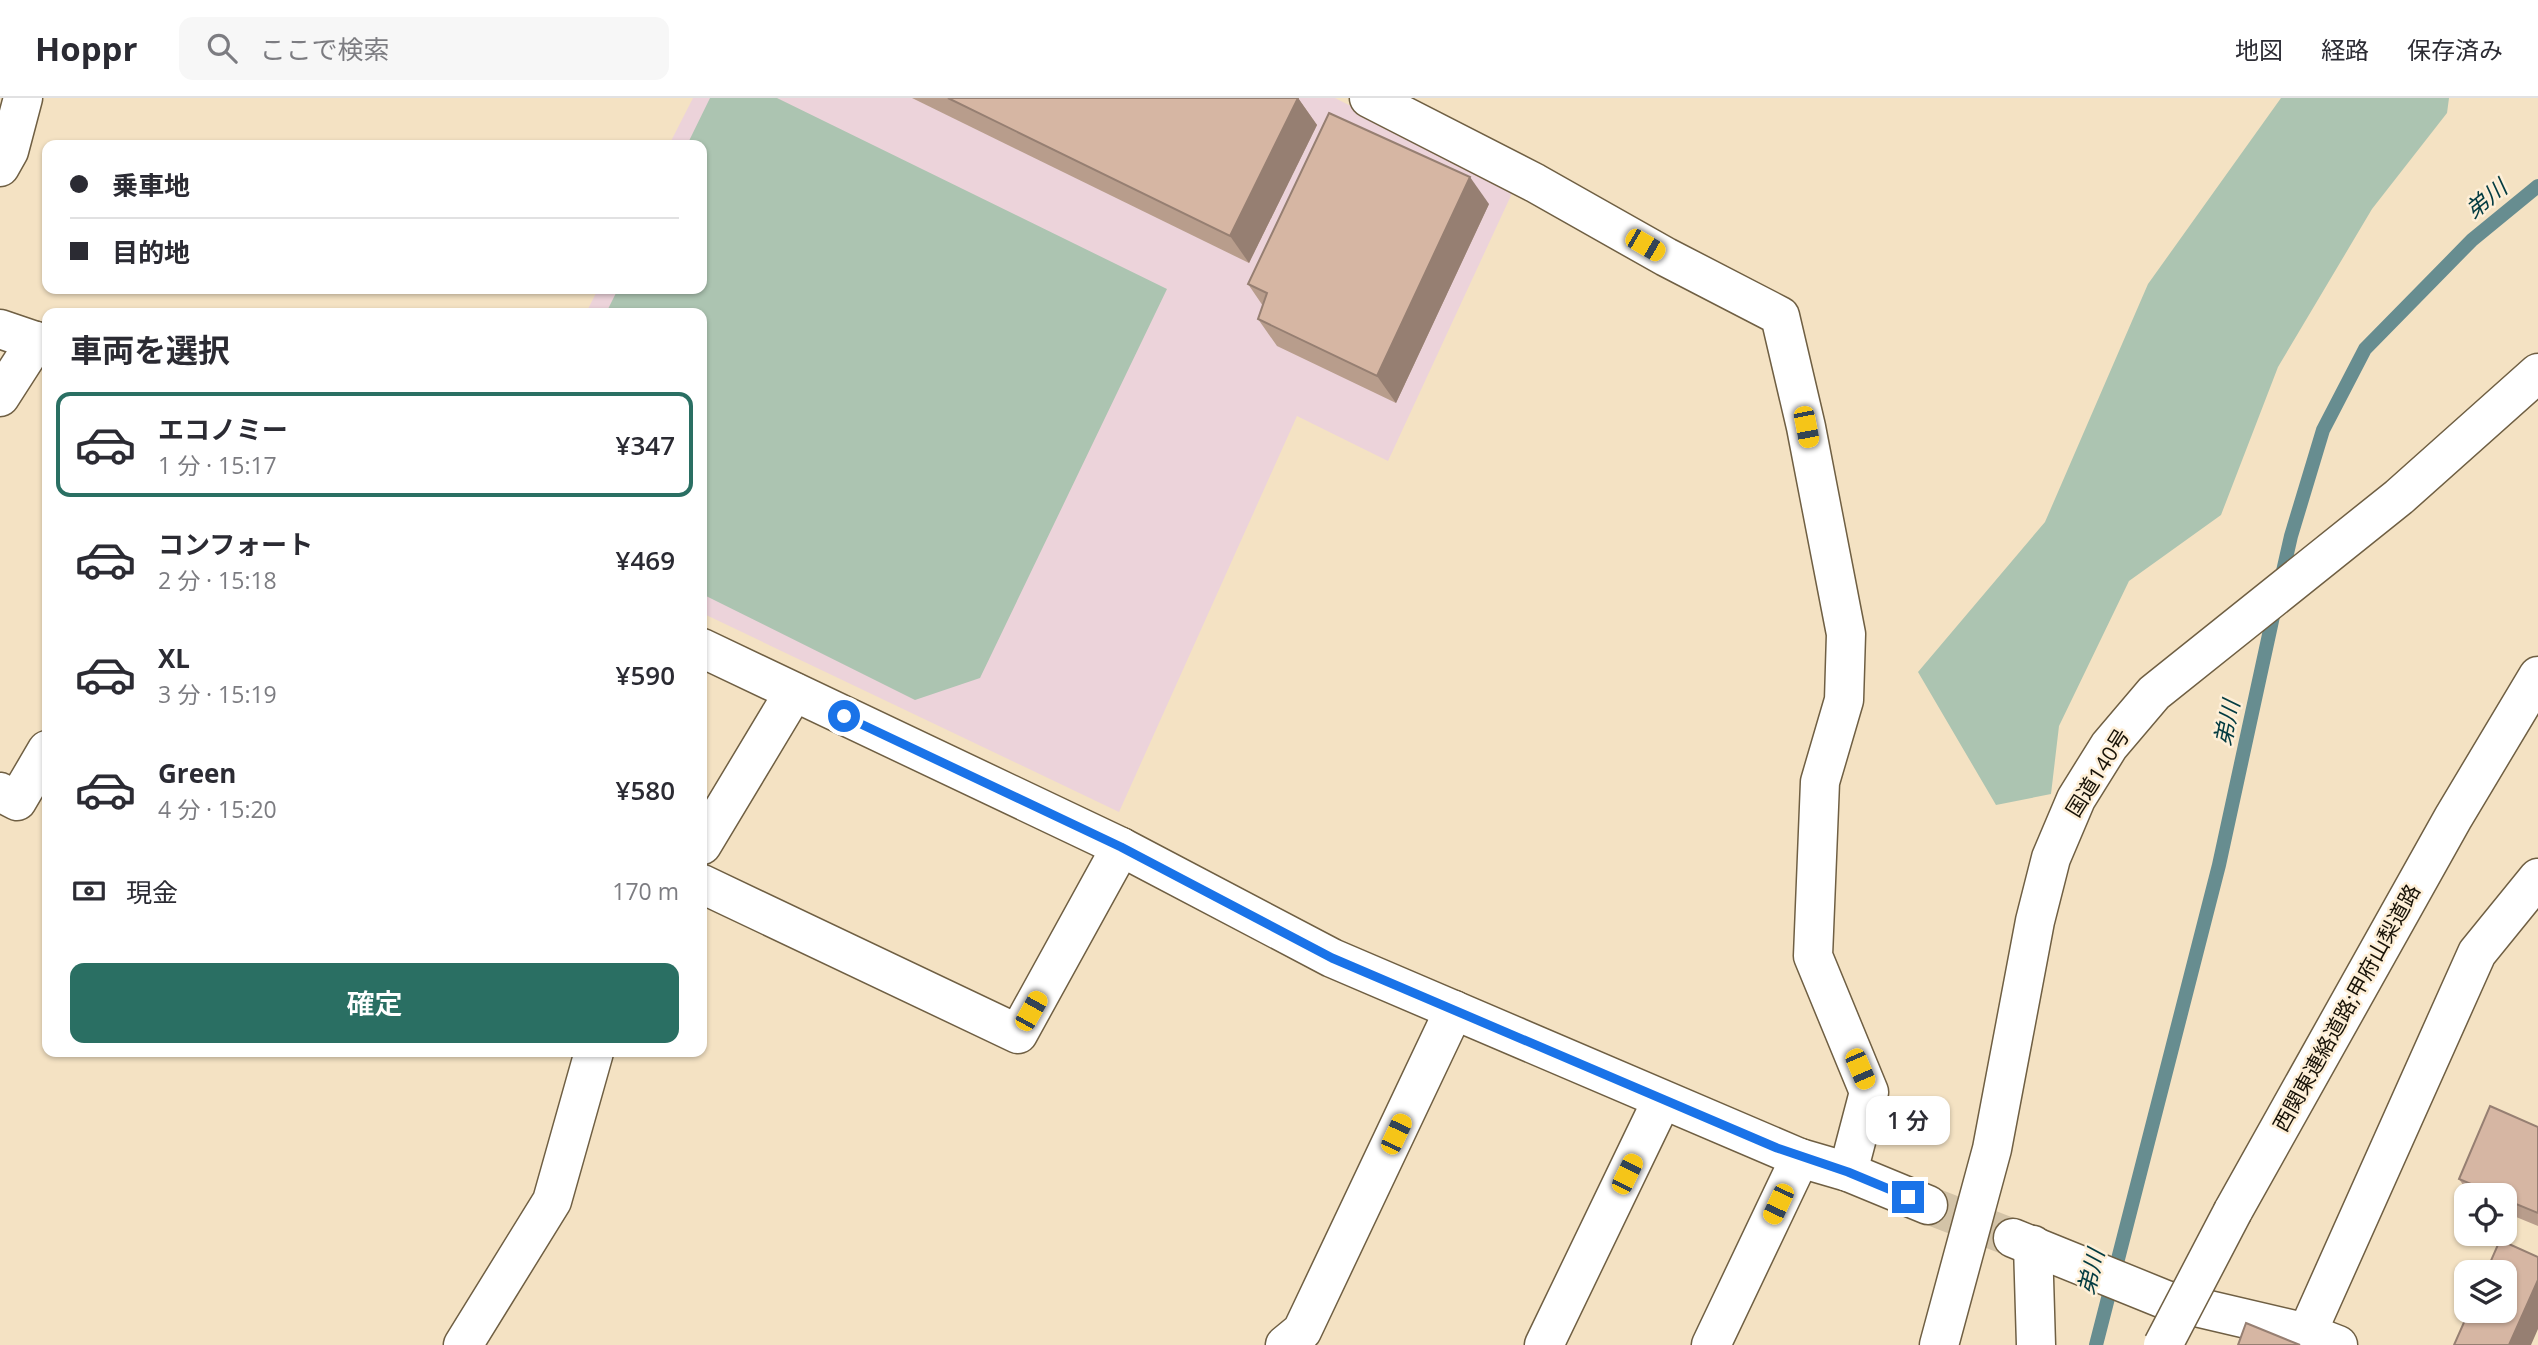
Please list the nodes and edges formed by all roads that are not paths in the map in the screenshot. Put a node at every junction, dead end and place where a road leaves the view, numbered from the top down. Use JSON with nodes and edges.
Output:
{"nodes":[{"id":1,"x":23,"y":98,"type":"edge"},
{"id":2,"x":1369,"y":98,"type":"edge"},
{"id":3,"x":0,"y":167,"type":"edge"},
{"id":4,"x":0,"y":329,"type":"edge"},
{"id":5,"x":42,"y":343,"type":"edge"},
{"id":6,"x":2538,"y":373,"type":"edge"},
{"id":7,"x":0,"y":397,"type":"edge"},
{"id":8,"x":707,"y":650,"type":"edge"},
{"id":9,"x":2538,"y":676,"type":"edge"},
{"id":10,"x":794,"y":692,"type":"junction"},
{"id":11,"x":42,"y":758,"type":"edge"},
{"id":12,"x":0,"y":792,"type":"edge"},
{"id":13,"x":707,"y":837,"type":"edge"},
{"id":14,"x":1121,"y":847,"type":"junction"},
{"id":15,"x":2538,"y":878,"type":"edge"},
{"id":16,"x":707,"y":886,"type":"edge"},
{"id":17,"x":1454,"y":1010,"type":"junction"},
{"id":18,"x":593,"y":1057,"type":"edge"},
{"id":19,"x":1662,"y":1100,"type":"junction"},
{"id":20,"x":1800,"y":1157,"type":"junction"},
{"id":21,"x":1848,"y":1172,"type":"junction"},
{"id":22,"x":1928,"y":1205,"type":"tunnel mouth"},
{"id":23,"x":2323,"y":1339,"type":"edge"},
{"id":24,"x":463,"y":1345,"type":"edge"},
{"id":25,"x":1285,"y":1345,"type":"edge"},
{"id":26,"x":1544,"y":1345,"type":"edge"},
{"id":27,"x":1711,"y":1345,"type":"edge"},
{"id":28,"x":1939,"y":1345,"type":"edge"},
{"id":29,"x":2036,"y":1345,"type":"edge"},
{"id":30,"x":2163,"y":1345,"type":"edge"}],
"edges":[{"from":1,"to":3,"type":"main road"},
{"from":2,"to":21,"type":"main road"},
{"from":4,"to":5,"type":"main road"},
{"from":5,"to":7,"type":"main road"},
{"from":6,"to":28,"type":"main road","name":"国道140号"},
{"from":8,"to":10,"type":"main road"},
{"from":9,"to":30,"type":"main road","name":"西関東連絡道路;甲府山梨道路","bridge":true},
{"from":10,"to":13,"type":"main road"},
{"from":10,"to":14,"type":"main road"},
{"from":11,"to":12,"type":"main road"},
{"from":14,"to":16,"type":"main road"},
{"from":14,"to":17,"type":"main road"},
{"from":15,"to":23,"type":"main road"},
{"from":17,"to":19,"type":"main road"},
{"from":17,"to":25,"type":"main road"},
{"from":18,"to":24,"type":"main road"},
{"from":19,"to":20,"type":"main road"},
{"from":19,"to":26,"type":"main road"},
{"from":20,"to":21,"type":"main road"},
{"from":20,"to":27,"type":"main road"},
{"from":21,"to":22,"type":"main road"},
{"from":23,"to":29,"type":"main road"}]}
